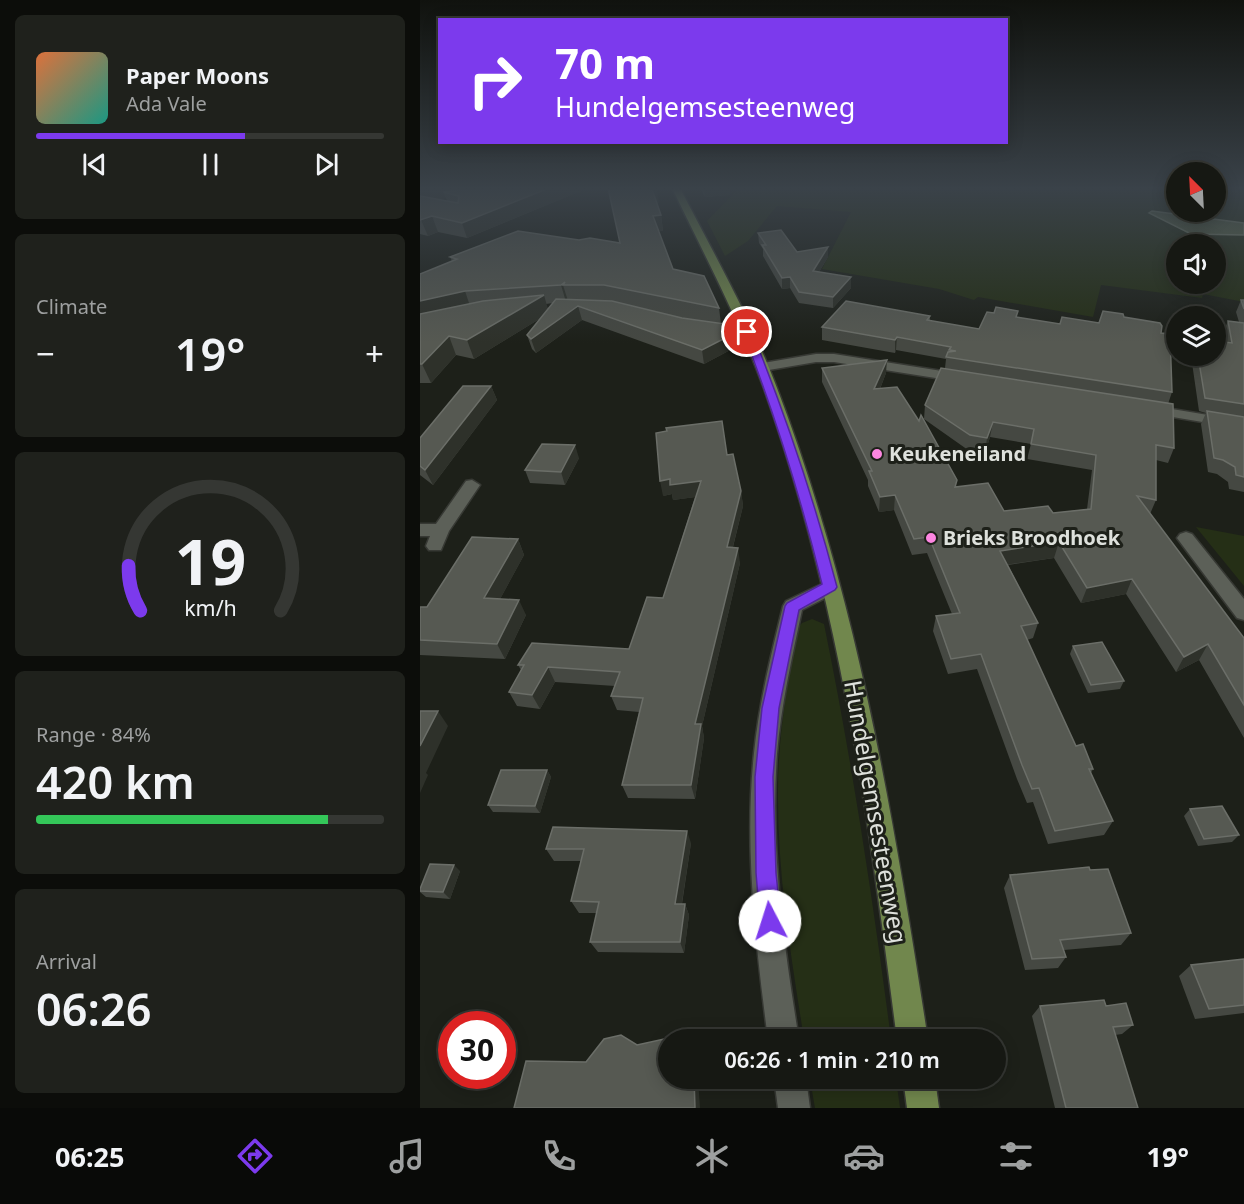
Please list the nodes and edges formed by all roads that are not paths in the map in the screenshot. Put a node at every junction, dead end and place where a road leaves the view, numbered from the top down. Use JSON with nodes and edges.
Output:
{"nodes":[{"id":1,"x":701,"y":240,"type":"edge"},
{"id":2,"x":695,"y":328,"type":"edge"},
{"id":3,"x":747,"y":332,"type":"junction"},
{"id":4,"x":763,"y":367,"type":"junction"},
{"id":5,"x":974,"y":380,"type":"edge"},
{"id":6,"x":1135,"y":407,"type":"edge"},
{"id":7,"x":1244,"y":424,"type":"edge"},
{"id":8,"x":471,"y":485,"type":"dead end"},
{"id":9,"x":420,"y":530,"type":"edge"},
{"id":10,"x":1186,"y":538,"type":"dead end"},
{"id":11,"x":830,"y":587,"type":"junction"},
{"id":12,"x":1244,"y":613,"type":"edge"},
{"id":13,"x":783,"y":1029,"type":"edge"},
{"id":14,"x":912,"y":1029,"type":"edge"},
{"id":15,"x":791,"y":1089,"type":"edge"},
{"id":16,"x":920,"y":1089,"type":"edge"},
{"id":17,"x":794,"y":1108,"type":"edge"},
{"id":18,"x":923,"y":1108,"type":"edge"}],
"edges":[{"from":1,"to":3,"type":"main road","name":"Hundelgemsesteenweg"},
{"from":2,"to":3,"type":"street"},
{"from":3,"to":4,"type":"main road","name":"Hundelgemsesteenweg"},
{"from":4,"to":5,"type":"street"},
{"from":4,"to":11,"type":"main road","name":"Hundelgemsesteenweg"},
{"from":6,"to":7,"type":"street"},
{"from":8,"to":9,"type":"street"},
{"from":10,"to":12,"type":"street"},
{"from":11,"to":13,"type":"street"},
{"from":11,"to":14,"type":"main road","name":"Hundelgemsesteenweg"},
{"from":15,"to":17,"type":"street"},
{"from":16,"to":18,"type":"main road"}]}
